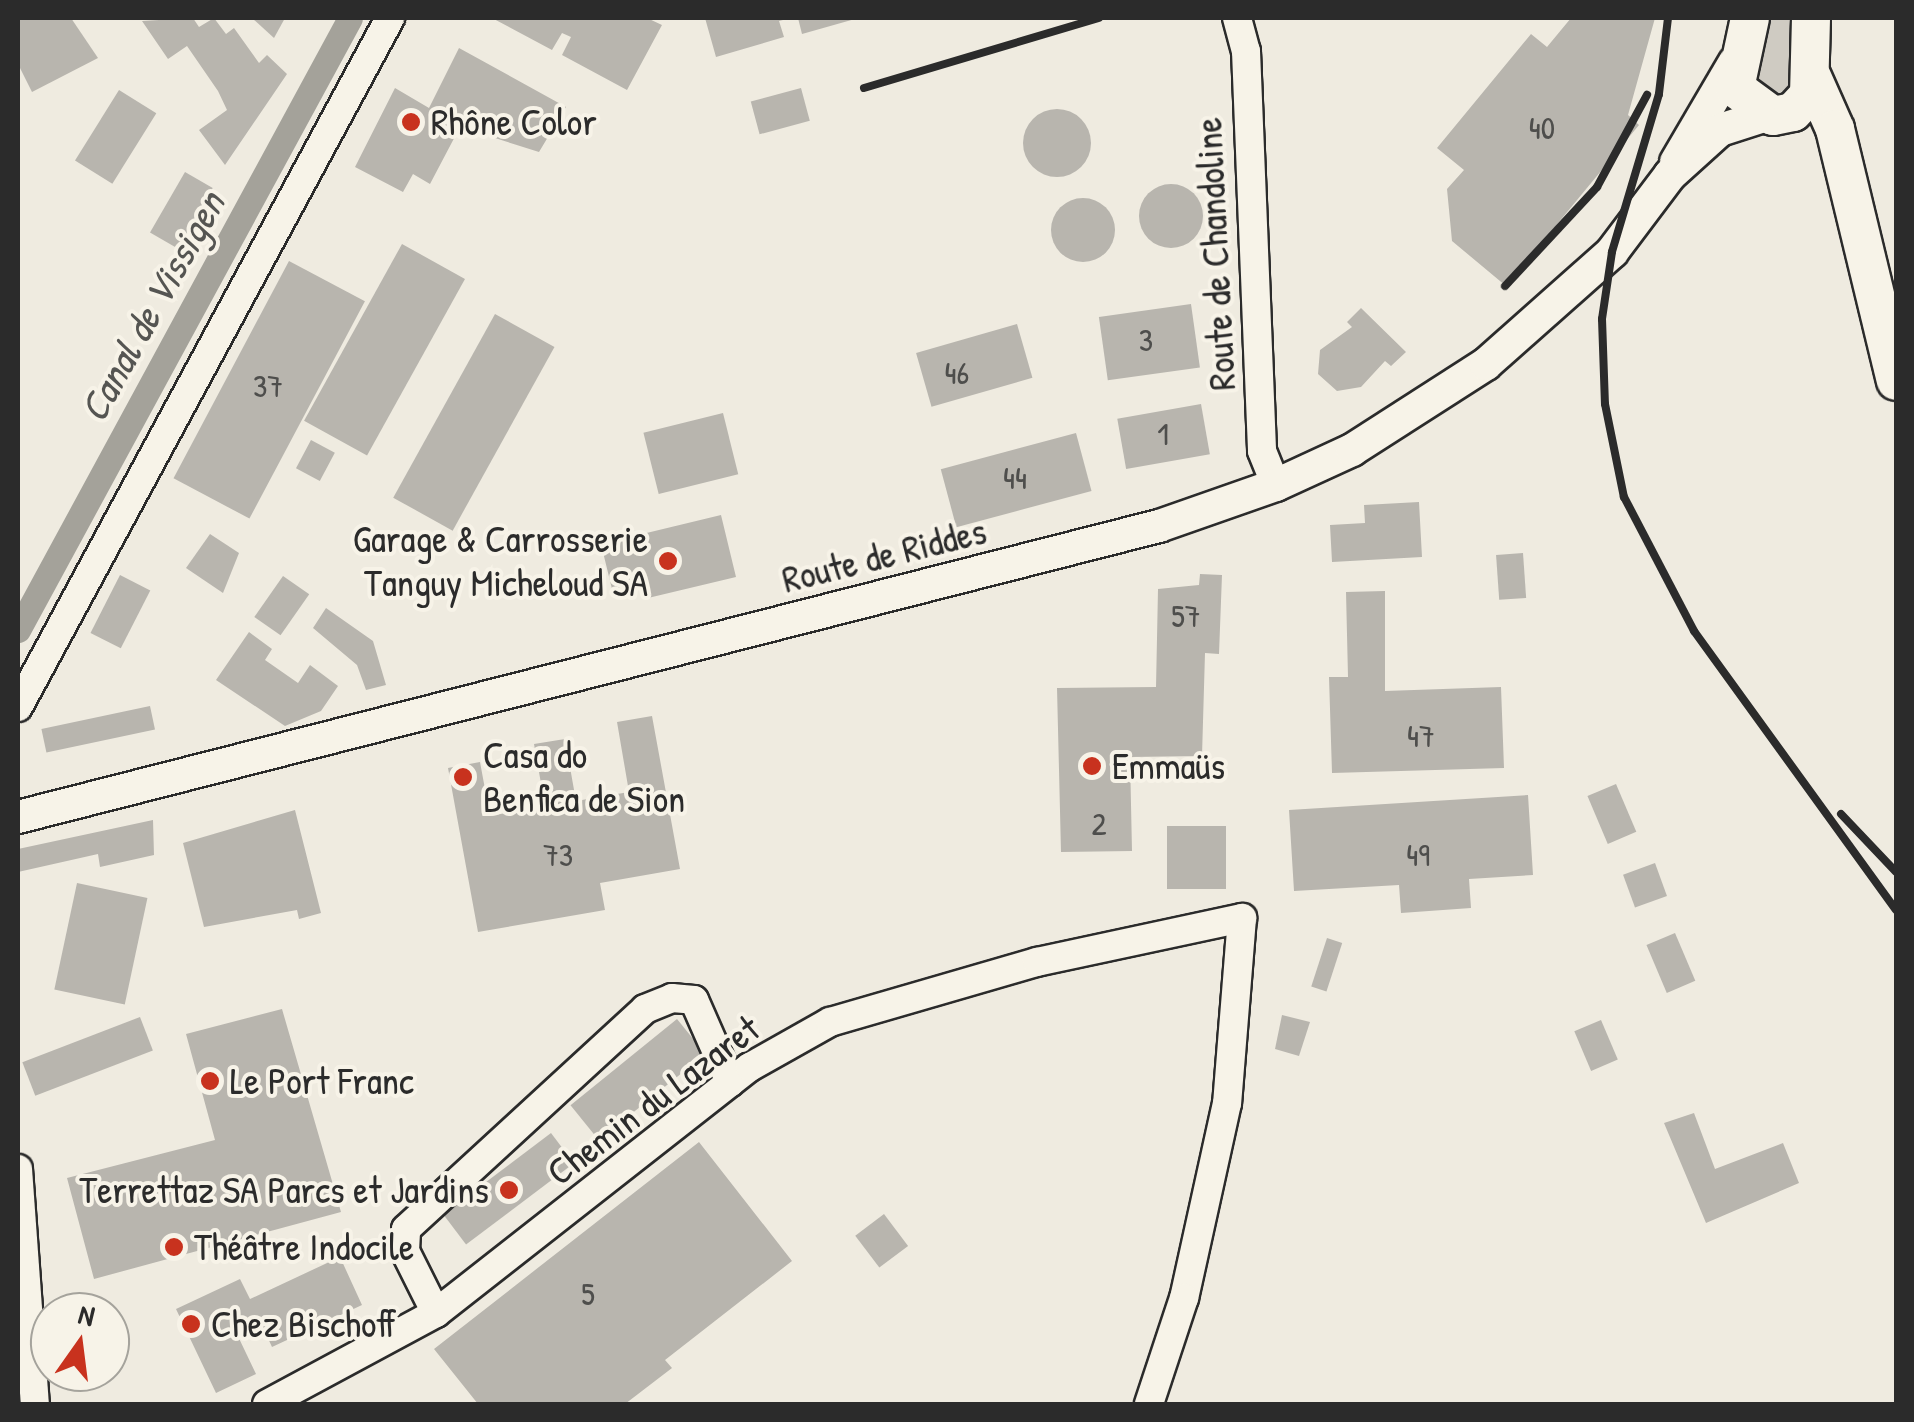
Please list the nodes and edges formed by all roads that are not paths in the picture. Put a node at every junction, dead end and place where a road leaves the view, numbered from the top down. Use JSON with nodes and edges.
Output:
{"nodes":[{"id":1,"x":390,"y":18,"type":"edge"},
{"id":2,"x":1237,"y":18,"type":"edge"},
{"id":3,"x":1750,"y":18,"type":"edge"},
{"id":4,"x":1811,"y":46,"type":"edge"},
{"id":5,"x":1734,"y":63,"type":"junction"},
{"id":6,"x":1773,"y":115,"type":"junction"},
{"id":7,"x":1670,"y":175,"type":"junction"},
{"id":8,"x":1846,"y":193,"type":"junction"},
{"id":9,"x":1896,"y":382,"type":"edge"},
{"id":10,"x":1276,"y":484,"type":"junction"},
{"id":11,"x":18,"y":707,"type":"edge"},
{"id":12,"x":18,"y":817,"type":"edge"},
{"id":13,"x":730,"y":1082,"type":"junction"},
{"id":14,"x":18,"y":1169,"type":"edge"},
{"id":15,"x":436,"y":1313,"type":"junction"},
{"id":16,"x":35,"y":1404,"type":"edge"},
{"id":17,"x":267,"y":1404,"type":"edge"},
{"id":18,"x":1149,"y":1404,"type":"edge"}],
"edges":[{"from":1,"to":11,"type":"street"},
{"from":2,"to":10,"type":"street","name":"Route de Chandoline"},
{"from":3,"to":5,"type":"main road"},
{"from":4,"to":6,"type":"main road"},
{"from":4,"to":8,"type":"main road"},
{"from":5,"to":6,"type":"main road"},
{"from":5,"to":7,"type":"street","name":"Route de Riddes"},
{"from":6,"to":7,"type":"street","name":"Route de Riddes"},
{"from":6,"to":8,"type":"main road"},
{"from":7,"to":10,"type":"street","name":"Route de Riddes"},
{"from":8,"to":9,"type":"main road"},
{"from":10,"to":12,"type":"street","name":"Route de Riddes"},
{"from":13,"to":15,"type":"street","name":"Chemin du Lazaret"},
{"from":13,"to":15,"type":"street"},
{"from":13,"to":18,"type":"street","name":"Chemin du Lazaret"},
{"from":14,"to":16,"type":"street"},
{"from":15,"to":17,"type":"street","name":"Chemin du Lazaret"}]}
